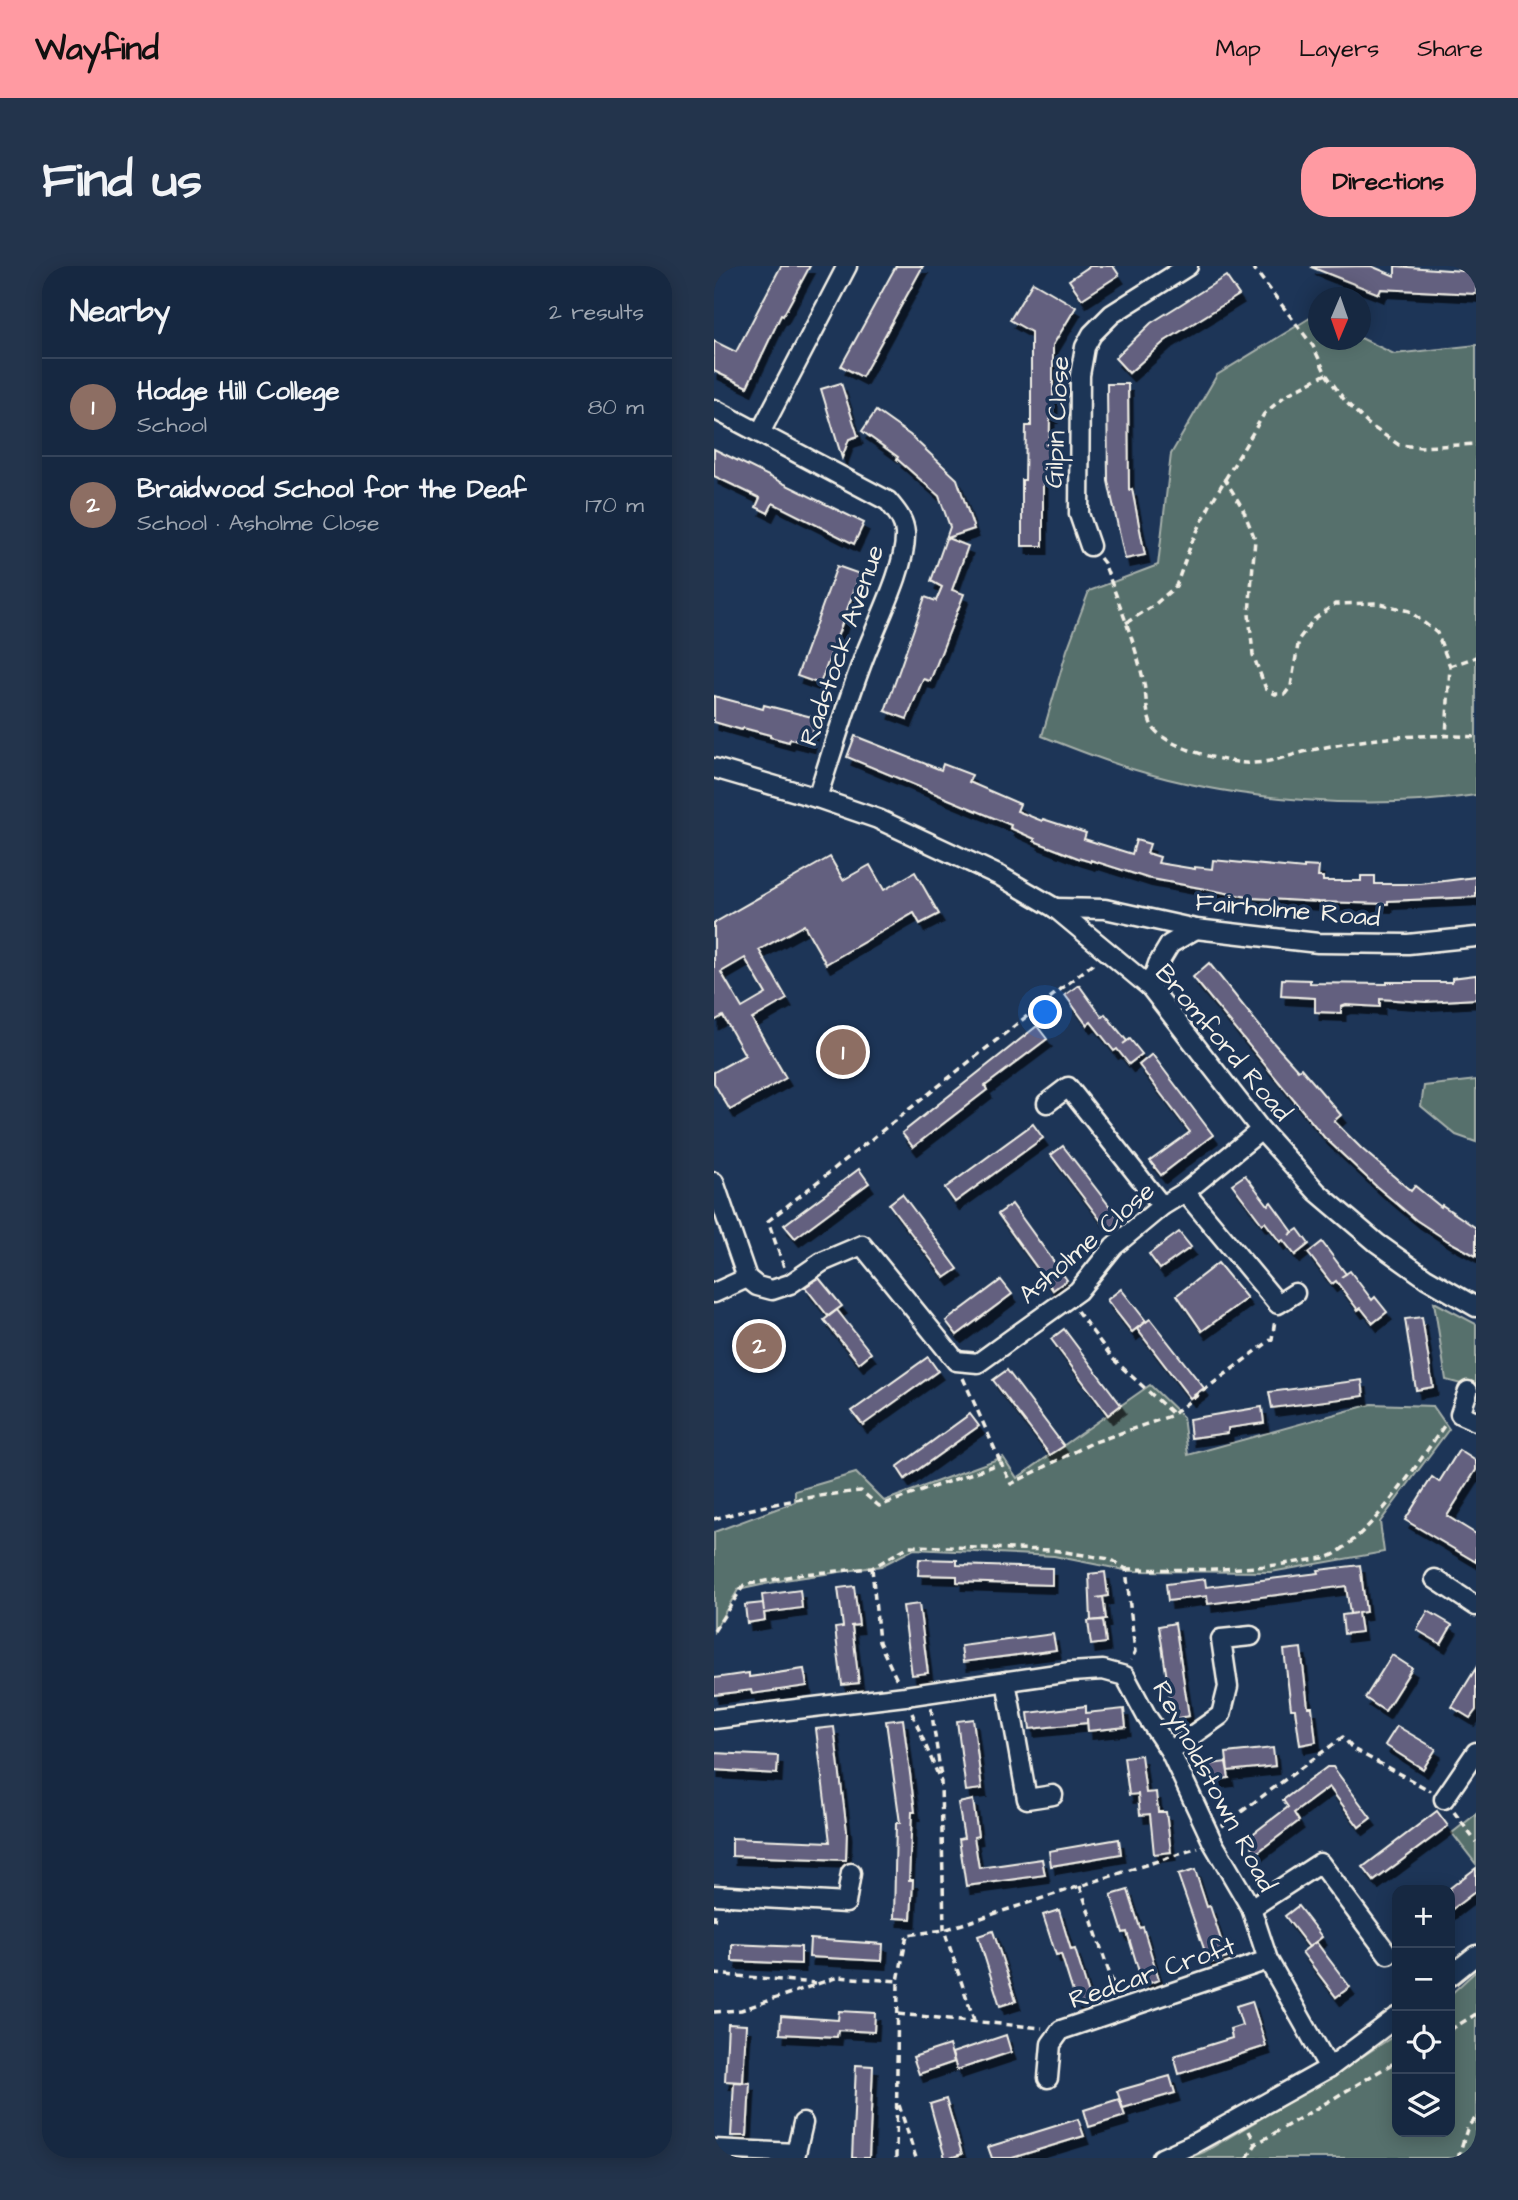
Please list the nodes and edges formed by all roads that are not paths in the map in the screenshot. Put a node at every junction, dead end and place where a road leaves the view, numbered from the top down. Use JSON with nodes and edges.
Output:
{"nodes":[{"id":1,"x":847,"y":266,"type":"edge"},
{"id":2,"x":1188,"y":266,"type":"edge"},
{"id":3,"x":714,"y":410,"type":"edge"},
{"id":4,"x":760,"y":433,"type":"junction"},
{"id":5,"x":1090,"y":546,"type":"road end"},
{"id":6,"x":714,"y":768,"type":"edge"},
{"id":7,"x":817,"y":797,"type":"junction"},
{"id":8,"x":1055,"y":908,"type":"junction"},
{"id":9,"x":1196,"y":929,"type":"junction"},
{"id":10,"x":1476,"y":937,"type":"edge"},
{"id":11,"x":1150,"y":987,"type":"junction"},
{"id":12,"x":1047,"y":1103,"type":"dead end"},
{"id":13,"x":1261,"y":1130,"type":"junction"},
{"id":14,"x":714,"y":1182,"type":"edge"},
{"id":15,"x":1185,"y":1192,"type":"junction"},
{"id":16,"x":1162,"y":1206,"type":"junction"},
{"id":17,"x":747,"y":1278,"type":"junction"},
{"id":18,"x":714,"y":1293,"type":"edge"},
{"id":19,"x":1295,"y":1293,"type":"dead end"},
{"id":20,"x":1476,"y":1307,"type":"edge"},
{"id":21,"x":1468,"y":1391,"type":"dead end"},
{"id":22,"x":1468,"y":1418,"type":"edge"},
{"id":23,"x":1435,"y":1579,"type":"dead end"},
{"id":24,"x":1476,"y":1606,"type":"edge"},
{"id":25,"x":1251,"y":1636,"type":"dead end"},
{"id":26,"x":1006,"y":1681,"type":"junction"},
{"id":27,"x":714,"y":1719,"type":"edge"},
{"id":28,"x":1170,"y":1751,"type":"junction"},
{"id":29,"x":1476,"y":1752,"type":"edge"},
{"id":30,"x":1053,"y":1795,"type":"dead end"},
{"id":31,"x":1444,"y":1799,"type":"road end"},
{"id":32,"x":850,"y":1873,"type":"dead end"},
{"id":33,"x":714,"y":1895,"type":"edge"},
{"id":34,"x":1251,"y":1909,"type":"junction"},
{"id":35,"x":1388,"y":1954,"type":"dead end"},
{"id":36,"x":1476,"y":1955,"type":"edge"},
{"id":37,"x":1268,"y":1960,"type":"junction"},
{"id":38,"x":1455,"y":1972,"type":"edge"},
{"id":39,"x":1392,"y":2021,"type":"edge"},
{"id":40,"x":1329,"y":2068,"type":"junction"},
{"id":41,"x":1048,"y":2078,"type":"dead end"},
{"id":42,"x":803,"y":2123,"type":"dead end"},
{"id":43,"x":714,"y":2149,"type":"edge"},
{"id":44,"x":1162,"y":2158,"type":"edge"}],
"edges":[{"from":1,"to":4,"type":"street"},
{"from":2,"to":5,"type":"street","name":"Gilpin Close"},
{"from":3,"to":4,"type":"street","name":"Radstock Avenue"},
{"from":4,"to":7,"type":"street","name":"Radstock Avenue"},
{"from":6,"to":7,"type":"street","name":"Bromford Road"},
{"from":7,"to":8,"type":"street","name":"Bromford Road"},
{"from":8,"to":9,"type":"street","name":"Fairholme Road"},
{"from":8,"to":11,"type":"street","name":"Bromford Road"},
{"from":9,"to":10,"type":"street","name":"Fairholme Road"},
{"from":9,"to":11,"type":"street"},
{"from":11,"to":13,"type":"street","name":"Bromford Road"},
{"from":12,"to":16,"type":"street"},
{"from":13,"to":15,"type":"street","name":"Asholme Close"},
{"from":13,"to":20,"type":"street","name":"Bromford Road"},
{"from":14,"to":17,"type":"street"},
{"from":15,"to":16,"type":"street","name":"Asholme Close"},
{"from":15,"to":19,"type":"street"},
{"from":16,"to":17,"type":"street","name":"Asholme Close"},
{"from":17,"to":18,"type":"street"},
{"from":21,"to":22,"type":"street"},
{"from":23,"to":24,"type":"street"},
{"from":25,"to":28,"type":"street"},
{"from":26,"to":27,"type":"street","name":"Reynoldstown Road"},
{"from":26,"to":28,"type":"street","name":"Reynoldstown Road"},
{"from":26,"to":30,"type":"street"},
{"from":28,"to":34,"type":"street","name":"Reynoldstown Road"},
{"from":29,"to":31,"type":"street"},
{"from":32,"to":33,"type":"street"},
{"from":34,"to":35,"type":"street"},
{"from":34,"to":37,"type":"street","name":"Reynoldstown Road"},
{"from":36,"to":38,"type":"street"},
{"from":37,"to":40,"type":"street","name":"Reynoldstown Road"},
{"from":37,"to":41,"type":"street","name":"Redcar Croft"},
{"from":39,"to":40,"type":"street"},
{"from":40,"to":44,"type":"street"},
{"from":42,"to":43,"type":"street"}]}
